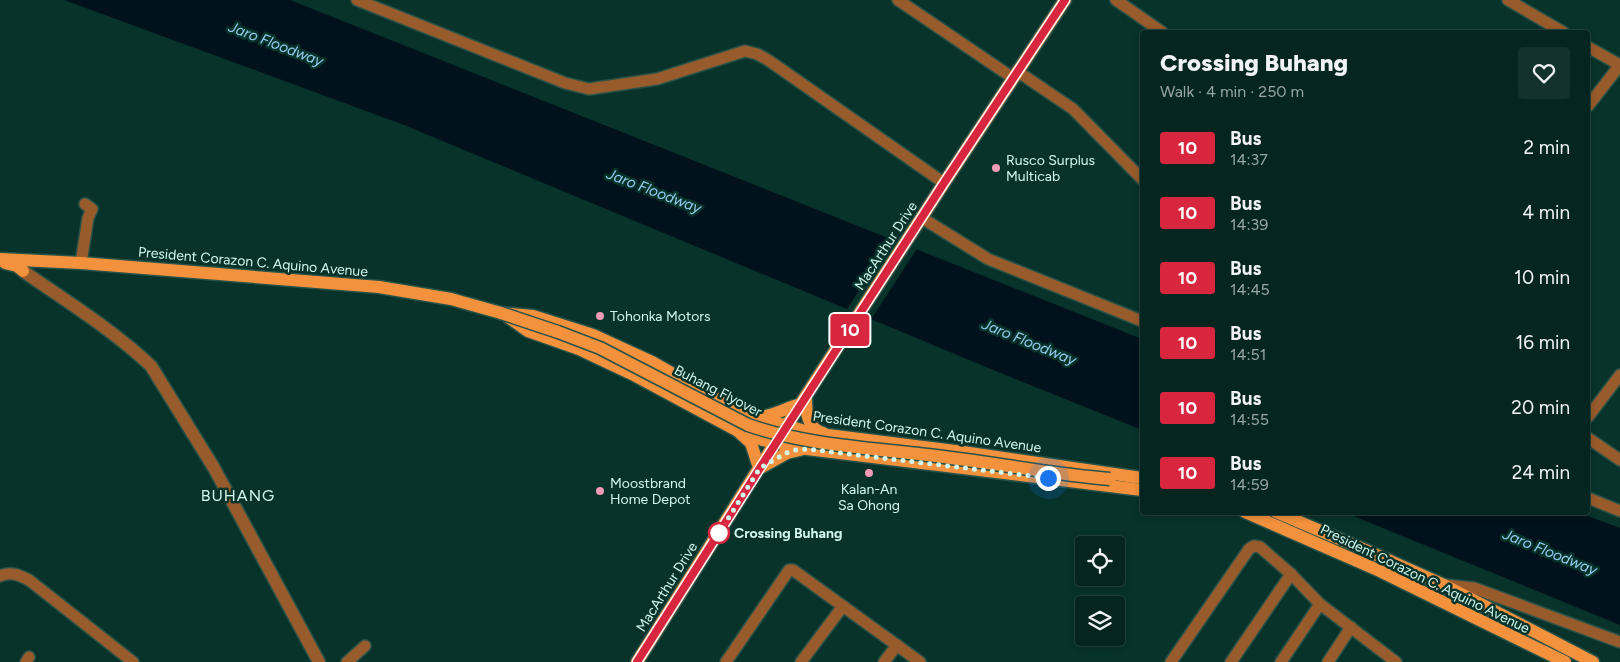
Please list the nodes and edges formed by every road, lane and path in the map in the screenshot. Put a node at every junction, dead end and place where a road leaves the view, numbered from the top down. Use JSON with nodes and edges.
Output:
{"nodes":[{"id":1,"x":357,"y":0,"type":"edge"},
{"id":2,"x":898,"y":0,"type":"edge"},
{"id":3,"x":1065,"y":0,"type":"edge"},
{"id":4,"x":1116,"y":0,"type":"edge"},
{"id":5,"x":1508,"y":0,"type":"edge"},
{"id":6,"x":1159,"y":30,"type":"edge"},
{"id":7,"x":1560,"y":30,"type":"edge"},
{"id":8,"x":1590,"y":48,"type":"edge"},
{"id":9,"x":1620,"y":65,"type":"edge"},
{"id":10,"x":1015,"y":74,"type":"junction"},
{"id":11,"x":1590,"y":103,"type":"edge"},
{"id":12,"x":1140,"y":163,"type":"edge"},
{"id":13,"x":1134,"y":170,"type":"junction"},
{"id":14,"x":1140,"y":177,"type":"edge"},
{"id":15,"x":944,"y":183,"type":"junction"},
{"id":16,"x":85,"y":204,"type":"dead end"},
{"id":17,"x":921,"y":220,"type":"junction"},
{"id":18,"x":0,"y":260,"type":"edge"},
{"id":19,"x":81,"y":263,"type":"junction"},
{"id":20,"x":23,"y":271,"type":"joint"},
{"id":21,"x":501,"y":313,"type":"junction"},
{"id":22,"x":1140,"y":319,"type":"edge"},
{"id":23,"x":1620,"y":376,"type":"edge"},
{"id":24,"x":804,"y":401,"type":"junction"},
{"id":25,"x":1590,"y":414,"type":"edge"},
{"id":26,"x":756,"y":417,"type":"junction"},
{"id":27,"x":788,"y":426,"type":"junction"},
{"id":28,"x":738,"y":431,"type":"junction"},
{"id":29,"x":830,"y":435,"type":"junction"},
{"id":30,"x":1590,"y":439,"type":"edge"},
{"id":31,"x":776,"y":443,"type":"junction"},
{"id":32,"x":807,"y":449,"type":"junction"},
{"id":33,"x":1620,"y":460,"type":"edge"},
{"id":34,"x":760,"y":468,"type":"junction"},
{"id":35,"x":1138,"y":483,"type":"edge"},
{"id":36,"x":1590,"y":499,"type":"edge"},
{"id":37,"x":1620,"y":511,"type":"edge"},
{"id":38,"x":1252,"y":515,"type":"edge"},
{"id":39,"x":1283,"y":515,"type":"edge"},
{"id":40,"x":1291,"y":574,"type":"junction"},
{"id":41,"x":0,"y":576,"type":"edge"},
{"id":42,"x":1422,"y":576,"type":"junction"},
{"id":43,"x":1444,"y":585,"type":"junction"},
{"id":44,"x":1415,"y":588,"type":"junction"},
{"id":45,"x":1320,"y":604,"type":"junction"},
{"id":46,"x":843,"y":606,"type":"junction"},
{"id":47,"x":1512,"y":622,"type":"junction"},
{"id":48,"x":1352,"y":627,"type":"junction"},
{"id":49,"x":1506,"y":634,"type":"junction"},
{"id":50,"x":1548,"y":638,"type":"junction"},
{"id":51,"x":1620,"y":642,"type":"edge"},
{"id":52,"x":896,"y":645,"type":"junction"},
{"id":53,"x":365,"y":646,"type":"dead end"},
{"id":54,"x":1540,"y":651,"type":"junction"},
{"id":55,"x":1381,"y":657,"type":"edge"},
{"id":56,"x":133,"y":662,"type":"edge"},
{"id":57,"x":319,"y":662,"type":"edge"},
{"id":58,"x":347,"y":662,"type":"edge"},
{"id":59,"x":637,"y":662,"type":"edge"},
{"id":60,"x":726,"y":662,"type":"edge"},
{"id":61,"x":801,"y":662,"type":"edge"},
{"id":62,"x":884,"y":662,"type":"edge"},
{"id":63,"x":920,"y":662,"type":"edge"},
{"id":64,"x":1171,"y":662,"type":"edge"},
{"id":65,"x":1230,"y":662,"type":"edge"},
{"id":66,"x":1281,"y":662,"type":"edge"},
{"id":67,"x":1328,"y":662,"type":"edge"},
{"id":68,"x":1396,"y":662,"type":"edge"},
{"id":69,"x":1565,"y":662,"type":"edge"},
{"id":70,"x":1593,"y":662,"type":"edge"}],
"edges":[{"from":1,"to":15,"type":"street"},
{"from":2,"to":10,"type":"street"},
{"from":3,"to":10,"type":"main road","name":"MacArthur Drive"},
{"from":4,"to":6,"type":"street"},
{"from":5,"to":7,"type":"street"},
{"from":8,"to":9,"type":"street"},
{"from":9,"to":11,"type":"street"},
{"from":10,"to":13,"type":"street"},
{"from":10,"to":15,"type":"main road","name":"MacArthur Drive"},
{"from":12,"to":13,"type":"street"},
{"from":13,"to":14,"type":"street"},
{"from":15,"to":17,"type":"main road","name":"MacArthur Drive"},
{"from":16,"to":19,"type":"street"},
{"from":17,"to":22,"type":"street"},
{"from":17,"to":24,"type":"main road","name":"MacArthur Drive"},
{"from":18,"to":19,"type":"main road","name":"President Corazon C. Aquino Avenue"},
{"from":18,"to":20,"type":"main road"},
{"from":19,"to":21,"type":"main road","name":"President Corazon C. Aquino Avenue"},
{"from":20,"to":57,"type":"street"},
{"from":21,"to":26,"type":"main road","name":"President Corazon C. Aquino Avenue"},
{"from":21,"to":28,"type":"main road","name":"President Corazon C. Aquino Avenue"},
{"from":21,"to":35,"type":"main road","name":"Buhang Flyover","bridge":true},
{"from":23,"to":25,"type":"street"},
{"from":24,"to":26,"type":"main road"},
{"from":24,"to":27,"type":"main road","name":"MacArthur Drive"},
{"from":24,"to":29,"type":"main road"},
{"from":26,"to":27,"type":"main road","name":"President Corazon C. Aquino Avenue"},
{"from":27,"to":29,"type":"main road","name":"President Corazon C. Aquino Avenue"},
{"from":27,"to":31,"type":"main road","name":"MacArthur Drive"},
{"from":28,"to":31,"type":"main road","name":"President Corazon C. Aquino Avenue"},
{"from":28,"to":34,"type":"main road"},
{"from":29,"to":35,"type":"main road","name":"President Corazon C. Aquino Avenue"},
{"from":30,"to":33,"type":"street"},
{"from":31,"to":32,"type":"main road","name":"President Corazon C. Aquino Avenue"},
{"from":31,"to":34,"type":"main road","name":"MacArthur Drive"},
{"from":32,"to":34,"type":"main road"},
{"from":32,"to":35,"type":"main road","name":"President Corazon C. Aquino Avenue"},
{"from":34,"to":59,"type":"main road","name":"MacArthur Drive"},
{"from":36,"to":37,"type":"street"},
{"from":38,"to":44,"type":"main road","name":"President Corazon C. Aquino Avenue"},
{"from":39,"to":42,"type":"main road","name":"President Corazon C. Aquino Avenue"},
{"from":40,"to":45,"type":"street"},
{"from":40,"to":64,"type":"street"},
{"from":40,"to":65,"type":"street"},
{"from":41,"to":56,"type":"street"},
{"from":42,"to":43,"type":"main road","name":"President Corazon C. Aquino Avenue"},
{"from":42,"to":44,"type":"main road"},
{"from":43,"to":47,"type":"main road","name":"President Corazon C. Aquino Avenue"},
{"from":43,"to":51,"type":"street"},
{"from":44,"to":49,"type":"main road","name":"President Corazon C. Aquino Avenue"},
{"from":45,"to":48,"type":"street"},
{"from":45,"to":66,"type":"street"},
{"from":46,"to":52,"type":"street"},
{"from":46,"to":60,"type":"street"},
{"from":46,"to":61,"type":"street"},
{"from":47,"to":49,"type":"main road"},
{"from":47,"to":50,"type":"main road","name":"President Corazon C. Aquino Avenue"},
{"from":48,"to":55,"type":"street"},
{"from":48,"to":67,"type":"street"},
{"from":49,"to":54,"type":"main road","name":"President Corazon C. Aquino Avenue"},
{"from":50,"to":54,"type":"main road"},
{"from":50,"to":70,"type":"main road","name":"President Corazon C. Aquino Avenue"},
{"from":52,"to":62,"type":"street"},
{"from":52,"to":63,"type":"street"},
{"from":53,"to":58,"type":"street"},
{"from":54,"to":69,"type":"main road","name":"President Corazon C. Aquino Avenue"},
{"from":55,"to":68,"type":"street"}]}
